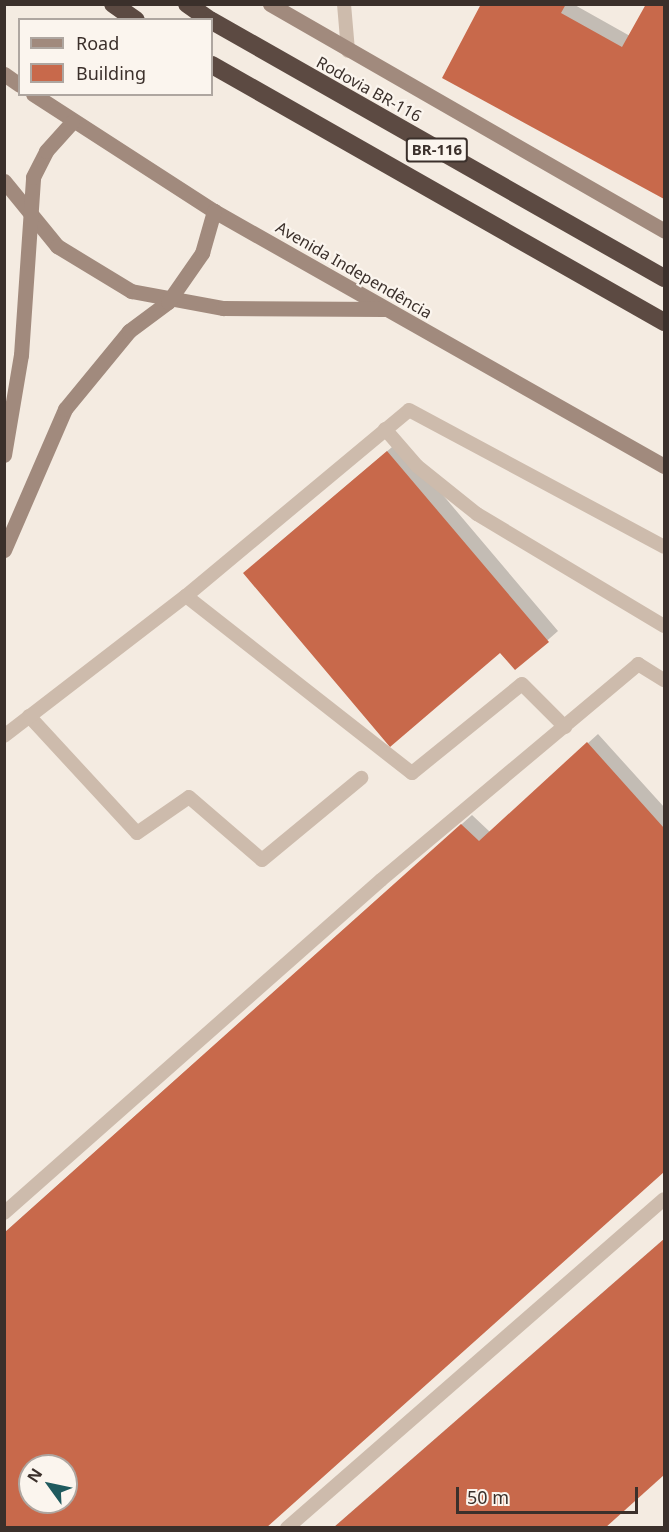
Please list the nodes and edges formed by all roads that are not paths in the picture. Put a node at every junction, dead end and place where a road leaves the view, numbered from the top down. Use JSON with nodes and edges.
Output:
{"nodes":[{"id":1,"x":100,"y":4,"type":"edge"},
{"id":2,"x":114,"y":4,"type":"edge"},
{"id":3,"x":187,"y":4,"type":"edge"},
{"id":4,"x":270,"y":4,"type":"edge"},
{"id":5,"x":344,"y":4,"type":"edge"},
{"id":6,"x":125,"y":18,"type":"edge"},
{"id":7,"x":133,"y":18,"type":"edge"},
{"id":8,"x":208,"y":18,"type":"edge"},
{"id":9,"x":213,"y":21,"type":"edge"},
{"id":10,"x":348,"y":51,"type":"junction"},
{"id":11,"x":213,"y":66,"type":"edge"},
{"id":12,"x":4,"y":74,"type":"edge"},
{"id":13,"x":18,"y":84,"type":"edge"},
{"id":14,"x":36,"y":96,"type":"edge"},
{"id":15,"x":72,"y":122,"type":"junction"},
{"id":16,"x":4,"y":180,"type":"edge"},
{"id":17,"x":214,"y":211,"type":"junction"},
{"id":18,"x":28,"y":214,"type":"junction"},
{"id":19,"x":664,"y":231,"type":"edge"},
{"id":20,"x":664,"y":278,"type":"edge"},
{"id":21,"x":168,"y":302,"type":"junction"},
{"id":22,"x":386,"y":309,"type":"junction"},
{"id":23,"x":664,"y":322,"type":"edge"},
{"id":24,"x":385,"y":429,"type":"junction"},
{"id":25,"x":4,"y":455,"type":"edge"},
{"id":26,"x":664,"y":466,"type":"edge"},
{"id":27,"x":664,"y":547,"type":"edge"},
{"id":28,"x":4,"y":550,"type":"edge"},
{"id":29,"x":186,"y":596,"type":"junction"},
{"id":30,"x":664,"y":626,"type":"edge"},
{"id":31,"x":664,"y":680,"type":"edge"},
{"id":32,"x":29,"y":716,"type":"junction"},
{"id":33,"x":565,"y":727,"type":"junction"},
{"id":34,"x":4,"y":736,"type":"edge"},
{"id":35,"x":361,"y":778,"type":"dead end"},
{"id":36,"x":664,"y":1199,"type":"edge"},
{"id":37,"x":4,"y":1213,"type":"edge"},
{"id":38,"x":287,"y":1527,"type":"edge"}],
"edges":[{"from":1,"to":6,"type":"main road"},
{"from":2,"to":7,"type":"highway"},
{"from":3,"to":8,"type":"highway","name":"Rodovia BR-116","number":"BR-116"},
{"from":4,"to":10,"type":"main road","name":"Rodovia BR-116"},
{"from":5,"to":10,"type":"lane"},
{"from":9,"to":20,"type":"highway","name":"Rodovia BR-116","number":"BR-116"},
{"from":10,"to":19,"type":"main road","name":"Rodovia BR-116"},
{"from":11,"to":23,"type":"highway","number":"BR-116"},
{"from":12,"to":13,"type":"main road"},
{"from":14,"to":15,"type":"main road","name":"Avenida Independência"},
{"from":15,"to":17,"type":"main road","name":"Avenida Independência"},
{"from":15,"to":18,"type":"main road"},
{"from":16,"to":18,"type":"main road"},
{"from":17,"to":21,"type":"main road"},
{"from":17,"to":22,"type":"main road","name":"Avenida Independência"},
{"from":18,"to":21,"type":"main road"},
{"from":18,"to":25,"type":"main road"},
{"from":21,"to":22,"type":"main road"},
{"from":21,"to":28,"type":"main road"},
{"from":22,"to":26,"type":"main road","name":"Avenida Independência"},
{"from":24,"to":27,"type":"lane"},
{"from":24,"to":29,"type":"lane"},
{"from":24,"to":30,"type":"lane"},
{"from":29,"to":32,"type":"lane"},
{"from":29,"to":33,"type":"lane"},
{"from":31,"to":33,"type":"lane"},
{"from":32,"to":34,"type":"lane"},
{"from":32,"to":35,"type":"lane"},
{"from":33,"to":37,"type":"lane"},
{"from":36,"to":38,"type":"lane"}]}
